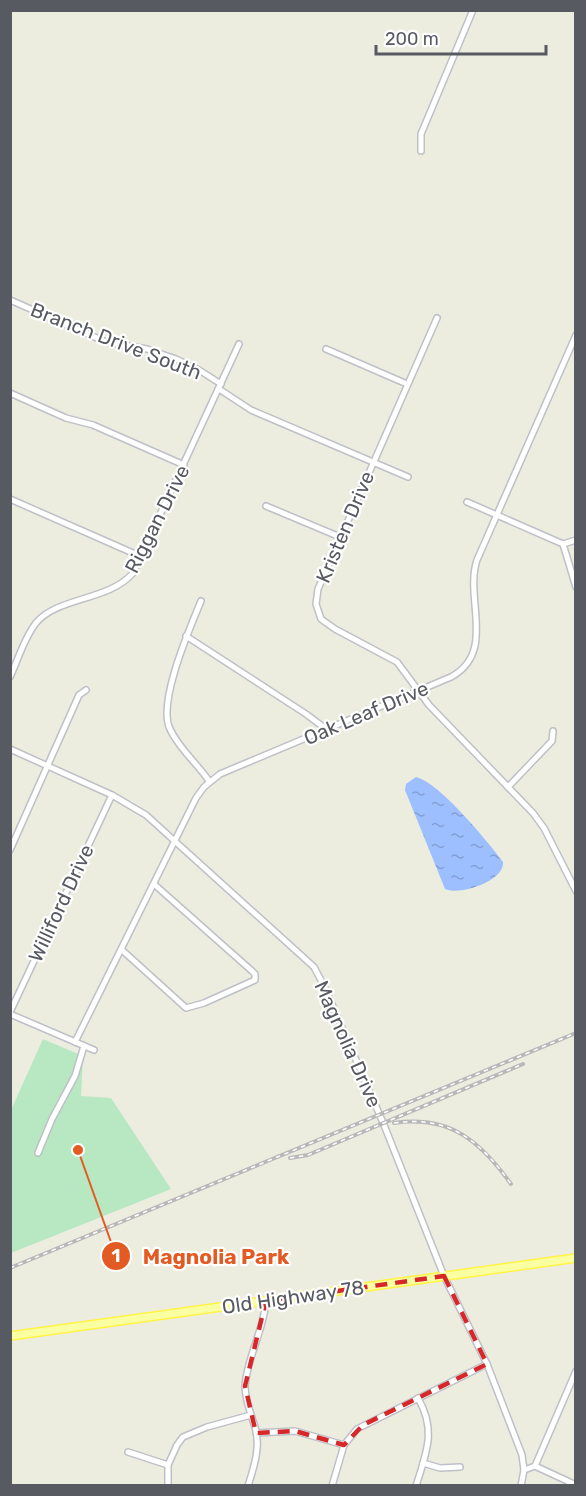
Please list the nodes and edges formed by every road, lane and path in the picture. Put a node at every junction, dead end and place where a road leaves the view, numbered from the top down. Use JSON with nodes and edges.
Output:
{"nodes":[{"id":1,"x":473,"y":10,"type":"edge"},
{"id":2,"x":421,"y":151,"type":"dead end"},
{"id":3,"x":10,"y":300,"type":"edge"},
{"id":4,"x":437,"y":318,"type":"dead end"},
{"id":5,"x":576,"y":335,"type":"edge"},
{"id":6,"x":239,"y":344,"type":"dead end"},
{"id":7,"x":326,"y":350,"type":"dead end"},
{"id":8,"x":407,"y":384,"type":"junction"},
{"id":9,"x":220,"y":387,"type":"junction"},
{"id":10,"x":10,"y":393,"type":"edge"},
{"id":11,"x":373,"y":462,"type":"junction"},
{"id":12,"x":184,"y":465,"type":"junction"},
{"id":13,"x":408,"y":477,"type":"dead end"},
{"id":14,"x":11,"y":501,"type":"edge"},
{"id":15,"x":467,"y":502,"type":"dead end"},
{"id":16,"x":266,"y":506,"type":"dead end"},
{"id":17,"x":496,"y":515,"type":"junction"},
{"id":18,"x":340,"y":537,"type":"junction"},
{"id":19,"x":576,"y":540,"type":"edge"},
{"id":20,"x":563,"y":544,"type":"junction"},
{"id":21,"x":142,"y":557,"type":"junction"},
{"id":22,"x":576,"y":587,"type":"edge"},
{"id":23,"x":201,"y":600,"type":"dead end"},
{"id":24,"x":186,"y":636,"type":"junction"},
{"id":25,"x":10,"y":678,"type":"edge"},
{"id":26,"x":86,"y":690,"type":"dead end"},
{"id":27,"x":418,"y":691,"type":"junction"},
{"id":28,"x":326,"y":729,"type":"junction"},
{"id":29,"x":553,"y":731,"type":"dead end"},
{"id":30,"x":10,"y":749,"type":"edge"},
{"id":31,"x":49,"y":766,"type":"junction"},
{"id":32,"x":209,"y":781,"type":"junction"},
{"id":33,"x":508,"y":787,"type":"junction"},
{"id":34,"x":112,"y":795,"type":"junction"},
{"id":35,"x":176,"y":841,"type":"junction"},
{"id":36,"x":10,"y":850,"type":"edge"},
{"id":37,"x":576,"y":876,"type":"edge"},
{"id":38,"x":570,"y":882,"type":"junction"},
{"id":39,"x":154,"y":885,"type":"junction"},
{"id":40,"x":576,"y":891,"type":"edge"},
{"id":41,"x":122,"y":950,"type":"junction"},
{"id":42,"x":10,"y":1013,"type":"edge"},
{"id":43,"x":75,"y":1042,"type":"junction"},
{"id":44,"x":84,"y":1046,"type":"junction"},
{"id":45,"x":94,"y":1050,"type":"dead end"},
{"id":46,"x":38,"y":1153,"type":"dead end"},
{"id":47,"x":576,"y":1258,"type":"edge"},
{"id":48,"x":444,"y":1276,"type":"junction"},
{"id":49,"x":266,"y":1301,"type":"junction"},
{"id":50,"x":10,"y":1336,"type":"edge"},
{"id":51,"x":487,"y":1364,"type":"junction"},
{"id":52,"x":576,"y":1371,"type":"edge"},
{"id":53,"x":418,"y":1398,"type":"junction"},
{"id":54,"x":251,"y":1415,"type":"junction"},
{"id":55,"x":256,"y":1433,"type":"junction"},
{"id":56,"x":344,"y":1445,"type":"junction"},
{"id":57,"x":128,"y":1452,"type":"dead end"},
{"id":58,"x":423,"y":1464,"type":"junction"},
{"id":59,"x":168,"y":1465,"type":"junction"},
{"id":60,"x":535,"y":1466,"type":"junction"},
{"id":61,"x":460,"y":1467,"type":"dead end"},
{"id":62,"x":524,"y":1470,"type":"junction"},
{"id":63,"x":168,"y":1485,"type":"edge"},
{"id":64,"x":248,"y":1485,"type":"edge"},
{"id":65,"x":332,"y":1485,"type":"edge"},
{"id":66,"x":416,"y":1485,"type":"edge"},
{"id":67,"x":521,"y":1485,"type":"edge"},
{"id":68,"x":576,"y":1485,"type":"edge"}],
"edges":[{"from":1,"to":2,"type":"street"},
{"from":3,"to":9,"type":"street","name":"Branch Drive South"},
{"from":4,"to":8,"type":"street","name":"Kristen Drive"},
{"from":5,"to":17,"type":"street","name":"Oak Leaf Drive"},
{"from":6,"to":9,"type":"street","name":"Riggan Drive"},
{"from":7,"to":8,"type":"street"},
{"from":8,"to":11,"type":"street","name":"Kristen Drive"},
{"from":9,"to":11,"type":"street","name":"Branch Drive South"},
{"from":9,"to":12,"type":"street","name":"Riggan Drive"},
{"from":10,"to":12,"type":"street"},
{"from":11,"to":13,"type":"street","name":"Branch Drive South"},
{"from":11,"to":18,"type":"street","name":"Kristen Drive"},
{"from":12,"to":21,"type":"street","name":"Riggan Drive"},
{"from":14,"to":21,"type":"street"},
{"from":15,"to":17,"type":"street"},
{"from":16,"to":18,"type":"street"},
{"from":17,"to":20,"type":"street"},
{"from":17,"to":27,"type":"street","name":"Oak Leaf Drive"},
{"from":18,"to":27,"type":"street","name":"Kristen Drive"},
{"from":19,"to":20,"type":"street"},
{"from":20,"to":22,"type":"street"},
{"from":21,"to":25,"type":"street","name":"Riggan Drive"},
{"from":23,"to":24,"type":"street"},
{"from":24,"to":28,"type":"street"},
{"from":24,"to":32,"type":"street"},
{"from":26,"to":31,"type":"street"},
{"from":27,"to":28,"type":"street","name":"Oak Leaf Drive"},
{"from":27,"to":33,"type":"street","name":"Kristen Drive"},
{"from":28,"to":32,"type":"street","name":"Oak Leaf Drive"},
{"from":29,"to":33,"type":"street"},
{"from":30,"to":31,"type":"street","name":"Magnolia Drive"},
{"from":31,"to":34,"type":"street","name":"Magnolia Drive"},
{"from":31,"to":36,"type":"street"},
{"from":32,"to":35,"type":"street","name":"Oak Leaf Drive"},
{"from":33,"to":38,"type":"street","name":"Kristen Drive"},
{"from":34,"to":35,"type":"street","name":"Magnolia Drive"},
{"from":34,"to":42,"type":"street","name":"Williford Drive"},
{"from":35,"to":39,"type":"street","name":"Oak Leaf Drive"},
{"from":35,"to":48,"type":"street","name":"Magnolia Drive"},
{"from":37,"to":38,"type":"street"},
{"from":38,"to":40,"type":"street","name":"Kristen Drive"},
{"from":39,"to":41,"type":"street","name":"Oak Leaf Drive"},
{"from":39,"to":41,"type":"street"},
{"from":41,"to":43,"type":"street","name":"Oak Leaf Drive"},
{"from":42,"to":43,"type":"street"},
{"from":43,"to":44,"type":"street"},
{"from":44,"to":45,"type":"street"},
{"from":44,"to":46,"type":"street"},
{"from":47,"to":48,"type":"main road","name":"Old Highway 78"},
{"from":48,"to":49,"type":"main road","name":"Old Highway 78"},
{"from":48,"to":51,"type":"street","name":"Magnolia Drive"},
{"from":49,"to":50,"type":"main road","name":"Old Highway 78"},
{"from":49,"to":54,"type":"street"},
{"from":51,"to":53,"type":"street"},
{"from":51,"to":62,"type":"street","name":"Magnolia Drive"},
{"from":52,"to":60,"type":"street"},
{"from":53,"to":56,"type":"street"},
{"from":53,"to":58,"type":"street"},
{"from":54,"to":55,"type":"street"},
{"from":54,"to":59,"type":"street"},
{"from":55,"to":56,"type":"street"},
{"from":55,"to":64,"type":"street"},
{"from":56,"to":65,"type":"street"},
{"from":57,"to":59,"type":"street"},
{"from":58,"to":61,"type":"street"},
{"from":58,"to":66,"type":"street"},
{"from":59,"to":63,"type":"street"},
{"from":60,"to":62,"type":"street"},
{"from":60,"to":68,"type":"street"},
{"from":62,"to":67,"type":"street"}]}
